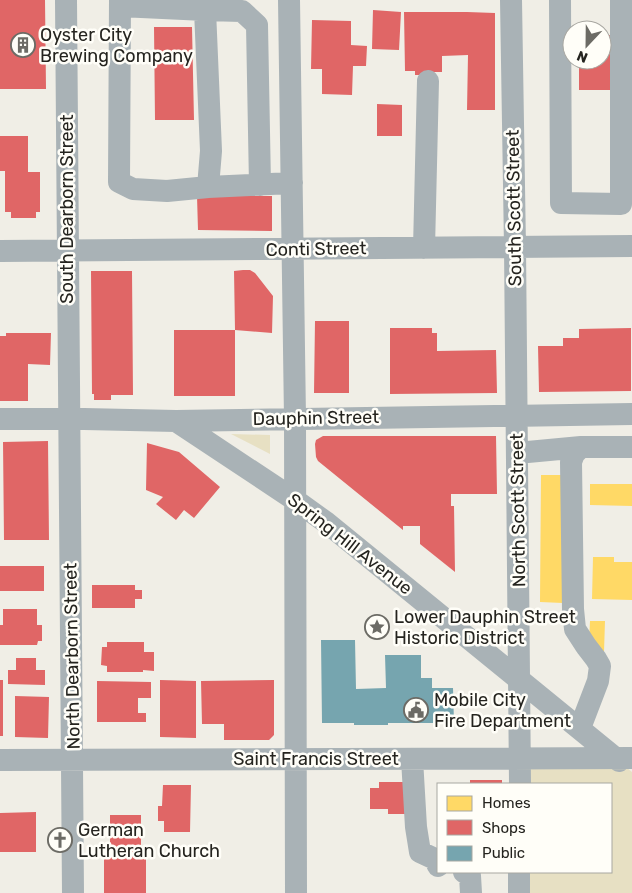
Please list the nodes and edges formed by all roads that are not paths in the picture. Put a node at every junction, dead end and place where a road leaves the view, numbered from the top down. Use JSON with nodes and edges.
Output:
{"nodes":[{"id":1,"x":66,"y":0,"type":"edge"},
{"id":2,"x":289,"y":0,"type":"edge"},
{"id":3,"x":511,"y":0,"type":"edge"},
{"id":4,"x":560,"y":0,"type":"edge"},
{"id":5,"x":621,"y":0,"type":"edge"},
{"id":6,"x":120,"y":3,"type":"edge"},
{"id":7,"x":204,"y":3,"type":"edge"},
{"id":8,"x":428,"y":81,"type":"dead end"},
{"id":9,"x":292,"y":184,"type":"junction"},
{"id":10,"x":260,"y":185,"type":"junction"},
{"id":11,"x":208,"y":187,"type":"junction"},
{"id":12,"x":632,"y":246,"type":"edge"},
{"id":13,"x":515,"y":247,"type":"junction"},
{"id":14,"x":424,"y":248,"type":"junction"},
{"id":15,"x":293,"y":249,"type":"junction"},
{"id":16,"x":0,"y":251,"type":"edge"},
{"id":17,"x":67,"y":251,"type":"junction"},
{"id":18,"x":632,"y":414,"type":"edge"},
{"id":19,"x":517,"y":415,"type":"junction"},
{"id":20,"x":295,"y":418,"type":"junction"},
{"id":21,"x":0,"y":419,"type":"edge"},
{"id":22,"x":70,"y":419,"type":"junction"},
{"id":23,"x":176,"y":421,"type":"junction"},
{"id":24,"x":581,"y":447,"type":"junction"},
{"id":25,"x":632,"y":447,"type":"edge"},
{"id":26,"x":517,"y":453,"type":"junction"},
{"id":27,"x":295,"y":500,"type":"junction"},
{"id":28,"x":520,"y":679,"type":"junction"},
{"id":29,"x":580,"y":728,"type":"junction"},
{"id":30,"x":520,"y":758,"type":"junction"},
{"id":31,"x":295,"y":759,"type":"junction"},
{"id":32,"x":412,"y":759,"type":"junction"},
{"id":33,"x":0,"y":760,"type":"edge"},
{"id":34,"x":73,"y":760,"type":"junction"},
{"id":35,"x":626,"y":762,"type":"edge"},
{"id":36,"x":520,"y":783,"type":"edge"},
{"id":37,"x":437,"y":864,"type":"edge"},
{"id":38,"x":466,"y":873,"type":"edge"},
{"id":39,"x":519,"y":873,"type":"edge"},
{"id":40,"x":73,"y":893,"type":"edge"},
{"id":41,"x":296,"y":893,"type":"edge"},
{"id":42,"x":471,"y":893,"type":"edge"},
{"id":43,"x":519,"y":893,"type":"edge"}],
"edges":[{"from":1,"to":17,"type":"street","name":"South Dearborn Street"},
{"from":2,"to":9,"type":"street"},
{"from":3,"to":13,"type":"street","name":"South Scott Street"},
{"from":4,"to":5,"type":"street"},
{"from":6,"to":7,"type":"street"},
{"from":6,"to":11,"type":"street"},
{"from":7,"to":10,"type":"street"},
{"from":7,"to":11,"type":"street"},
{"from":8,"to":14,"type":"street"},
{"from":9,"to":10,"type":"street"},
{"from":9,"to":15,"type":"street"},
{"from":10,"to":11,"type":"street"},
{"from":12,"to":13,"type":"street","name":"Conti Street"},
{"from":13,"to":14,"type":"street","name":"Conti Street"},
{"from":13,"to":19,"type":"street","name":"South Scott Street"},
{"from":14,"to":15,"type":"street","name":"Conti Street"},
{"from":15,"to":17,"type":"street","name":"Conti Street"},
{"from":15,"to":20,"type":"street"},
{"from":16,"to":17,"type":"street","name":"Conti Street"},
{"from":17,"to":22,"type":"street","name":"South Dearborn Street"},
{"from":18,"to":19,"type":"street","name":"Dauphin Street"},
{"from":19,"to":20,"type":"street","name":"Dauphin Street"},
{"from":19,"to":26,"type":"street","name":"North Scott Street"},
{"from":20,"to":23,"type":"street","name":"Dauphin Street"},
{"from":20,"to":27,"type":"street"},
{"from":21,"to":22,"type":"street","name":"Dauphin Street"},
{"from":22,"to":23,"type":"street","name":"Dauphin Street"},
{"from":22,"to":34,"type":"street","name":"North Dearborn Street"},
{"from":23,"to":27,"type":"street","name":"Spring Hill Avenue"},
{"from":24,"to":25,"type":"street"},
{"from":24,"to":26,"type":"street"},
{"from":24,"to":29,"type":"street"},
{"from":26,"to":28,"type":"street","name":"North Scott Street"},
{"from":27,"to":28,"type":"street","name":"Spring Hill Avenue"},
{"from":27,"to":31,"type":"street"},
{"from":28,"to":29,"type":"street","name":"Spring Hill Avenue"},
{"from":28,"to":30,"type":"street","name":"North Scott Street"},
{"from":29,"to":35,"type":"street","name":"Spring Hill Avenue"},
{"from":30,"to":32,"type":"street","name":"Saint Francis Street"},
{"from":30,"to":35,"type":"street","name":"Saint Francis Street"},
{"from":30,"to":36,"type":"street","name":"North Scott Street"},
{"from":31,"to":32,"type":"street","name":"Saint Francis Street"},
{"from":31,"to":34,"type":"street","name":"Saint Francis Street"},
{"from":31,"to":41,"type":"street"},
{"from":32,"to":37,"type":"street"},
{"from":33,"to":34,"type":"street","name":"Saint Francis Street"},
{"from":34,"to":40,"type":"street","name":"North Dearborn Street"},
{"from":38,"to":42,"type":"street"},
{"from":39,"to":43,"type":"street"}]}
